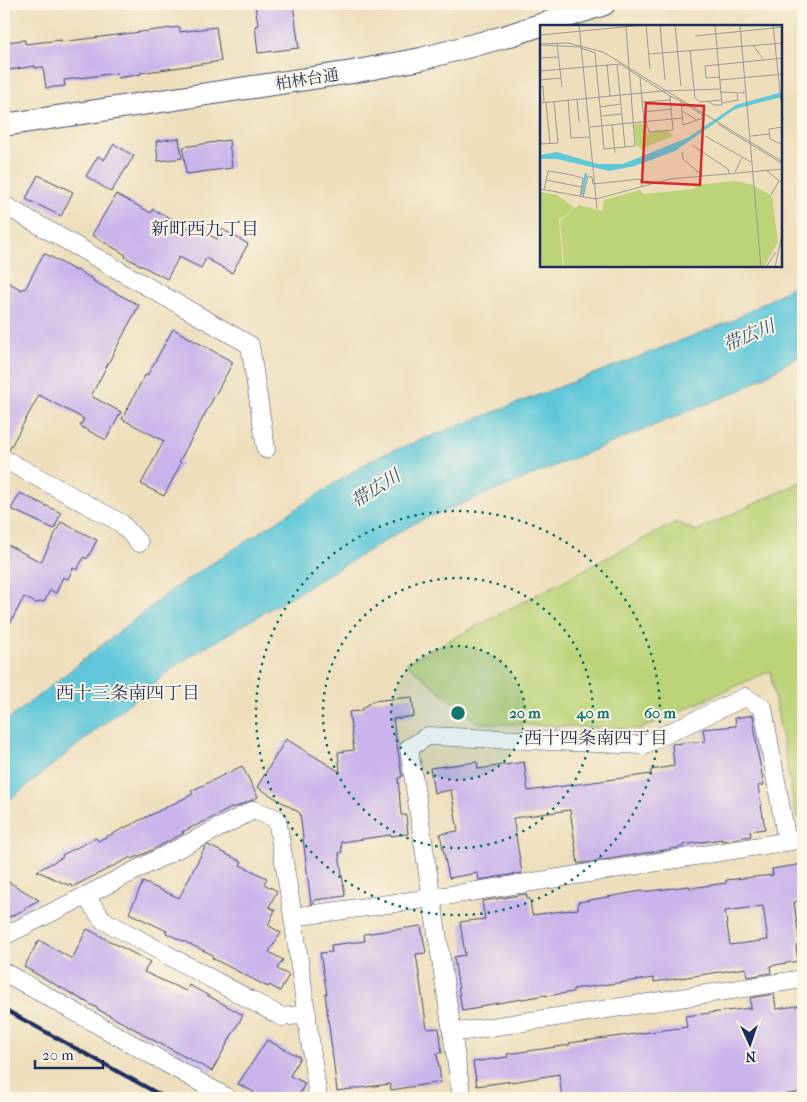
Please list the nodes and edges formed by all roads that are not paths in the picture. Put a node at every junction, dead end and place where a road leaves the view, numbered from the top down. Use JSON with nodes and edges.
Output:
{"nodes":[{"id":1,"x":604,"y":4,"type":"edge"},
{"id":2,"x":540,"y":25,"type":"edge"},
{"id":3,"x":540,"y":25,"type":"edge"},
{"id":4,"x":4,"y":125,"type":"edge"},
{"id":5,"x":4,"y":205,"type":"edge"},
{"id":6,"x":266,"y":449,"type":"dead end"},
{"id":7,"x":4,"y":459,"type":"edge"},
{"id":8,"x":139,"y":544,"type":"dead end"},
{"id":9,"x":795,"y":841,"type":"edge"},
{"id":10,"x":85,"y":896,"type":"junction"},
{"id":11,"x":432,"y":898,"type":"junction"},
{"id":12,"x":293,"y":917,"type":"junction"},
{"id":13,"x":4,"y":936,"type":"edge"},
{"id":14,"x":4,"y":972,"type":"edge"},
{"id":15,"x":803,"y":979,"type":"edge"},
{"id":16,"x":307,"y":1014,"type":"junction"},
{"id":17,"x":452,"y":1033,"type":"junction"},
{"id":18,"x":228,"y":1098,"type":"edge"},
{"id":19,"x":318,"y":1098,"type":"edge"},
{"id":20,"x":462,"y":1098,"type":"edge"}],
"edges":[{"from":1,"to":2,"type":"street","name":"柏林台通"},
{"from":3,"to":4,"type":"street","name":"柏林台通"},
{"from":5,"to":6,"type":"street"},
{"from":7,"to":8,"type":"street"},
{"from":9,"to":11,"type":"street"},
{"from":9,"to":11,"type":"street"},
{"from":10,"to":12,"type":"street"},
{"from":10,"to":13,"type":"street"},
{"from":10,"to":16,"type":"street"},
{"from":11,"to":12,"type":"street"},
{"from":11,"to":17,"type":"street"},
{"from":12,"to":16,"type":"street"},
{"from":14,"to":18,"type":"street"},
{"from":15,"to":17,"type":"street"},
{"from":16,"to":19,"type":"street"},
{"from":17,"to":20,"type":"street"}]}
